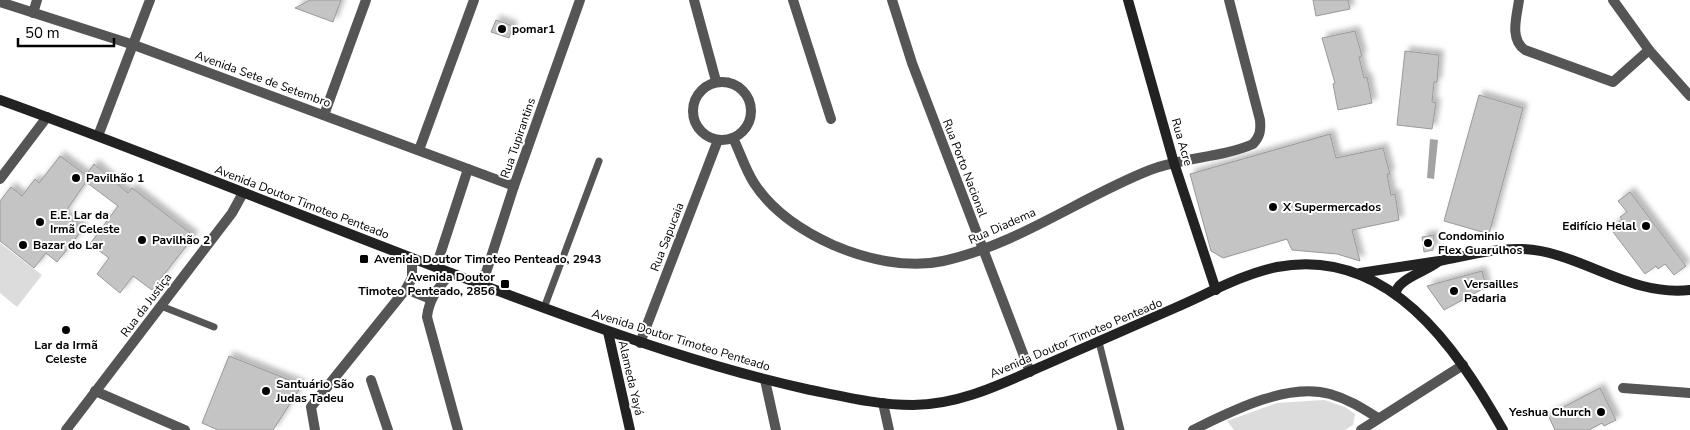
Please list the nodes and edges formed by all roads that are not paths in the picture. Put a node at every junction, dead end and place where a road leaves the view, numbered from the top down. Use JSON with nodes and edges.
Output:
{"nodes":[{"id":1,"x":38,"y":0,"type":"edge"},
{"id":2,"x":150,"y":0,"type":"edge"},
{"id":3,"x":366,"y":0,"type":"edge"},
{"id":4,"x":474,"y":0,"type":"edge"},
{"id":5,"x":580,"y":0,"type":"edge"},
{"id":6,"x":694,"y":0,"type":"edge"},
{"id":7,"x":793,"y":0,"type":"edge"},
{"id":8,"x":892,"y":0,"type":"edge"},
{"id":9,"x":1128,"y":0,"type":"edge"},
{"id":10,"x":1229,"y":0,"type":"edge"},
{"id":11,"x":1519,"y":0,"type":"edge"},
{"id":12,"x":1613,"y":0,"type":"edge"},
{"id":13,"x":0,"y":2,"type":"edge"},
{"id":14,"x":33,"y":13,"type":"junction"},
{"id":15,"x":134,"y":45,"type":"junction"},
{"id":16,"x":1649,"y":50,"type":"junction"},
{"id":17,"x":716,"y":81,"type":"junction"},
{"id":18,"x":1690,"y":96,"type":"edge"},
{"id":19,"x":0,"y":100,"type":"edge"},
{"id":20,"x":324,"y":114,"type":"junction"},
{"id":21,"x":46,"y":117,"type":"junction"},
{"id":22,"x":831,"y":119,"type":"dead end"},
{"id":23,"x":98,"y":136,"type":"junction"},
{"id":24,"x":733,"y":138,"type":"junction"},
{"id":25,"x":718,"y":140,"type":"junction"},
{"id":26,"x":419,"y":150,"type":"junction"},
{"id":27,"x":599,"y":161,"type":"dead end"},
{"id":28,"x":1174,"y":163,"type":"junction"},
{"id":29,"x":468,"y":169,"type":"junction"},
{"id":30,"x":0,"y":179,"type":"edge"},
{"id":31,"x":514,"y":186,"type":"junction"},
{"id":32,"x":243,"y":193,"type":"junction"},
{"id":33,"x":982,"y":250,"type":"junction"},
{"id":34,"x":412,"y":258,"type":"junction"},
{"id":35,"x":1440,"y":260,"type":"junction"},
{"id":36,"x":436,"y":267,"type":"junction"},
{"id":37,"x":452,"y":274,"type":"junction"},
{"id":38,"x":1360,"y":274,"type":"junction"},
{"id":39,"x":482,"y":285,"type":"junction"},
{"id":40,"x":406,"y":289,"type":"junction"},
{"id":41,"x":1216,"y":290,"type":"junction"},
{"id":42,"x":1690,"y":290,"type":"edge"},
{"id":43,"x":1396,"y":294,"type":"junction"},
{"id":44,"x":431,"y":299,"type":"junction"},
{"id":45,"x":161,"y":306,"type":"junction"},
{"id":46,"x":544,"y":308,"type":"junction"},
{"id":47,"x":214,"y":327,"type":"dead end"},
{"id":48,"x":608,"y":332,"type":"junction"},
{"id":49,"x":1099,"y":342,"type":"junction"},
{"id":50,"x":640,"y":343,"type":"junction"},
{"id":51,"x":1462,"y":365,"type":"junction"},
{"id":52,"x":1030,"y":372,"type":"junction"},
{"id":53,"x":371,"y":380,"type":"dead end"},
{"id":54,"x":764,"y":380,"type":"junction"},
{"id":55,"x":1623,"y":388,"type":"dead end"},
{"id":56,"x":95,"y":391,"type":"junction"},
{"id":57,"x":1690,"y":393,"type":"edge"},
{"id":58,"x":883,"y":403,"type":"junction"},
{"id":59,"x":1378,"y":418,"type":"junction"},
{"id":60,"x":66,"y":430,"type":"edge"},
{"id":61,"x":186,"y":430,"type":"edge"},
{"id":62,"x":314,"y":430,"type":"edge"},
{"id":63,"x":388,"y":430,"type":"edge"},
{"id":64,"x":458,"y":430,"type":"edge"},
{"id":65,"x":630,"y":430,"type":"edge"},
{"id":66,"x":776,"y":430,"type":"edge"},
{"id":67,"x":889,"y":430,"type":"edge"},
{"id":68,"x":1121,"y":430,"type":"edge"},
{"id":69,"x":1193,"y":430,"type":"edge"},
{"id":70,"x":1361,"y":430,"type":"edge"},
{"id":71,"x":1503,"y":430,"type":"edge"}],
"edges":[{"from":1,"to":14,"type":"street"},
{"from":2,"to":15,"type":"street"},
{"from":3,"to":20,"type":"street"},
{"from":4,"to":26,"type":"street"},
{"from":5,"to":31,"type":"street","name":"Rua Tupirantins"},
{"from":6,"to":17,"type":"street"},
{"from":7,"to":22,"type":"street"},
{"from":8,"to":33,"type":"street","name":"Rua Porto Nacional"},
{"from":9,"to":28,"type":"main road","name":"Rua Acre"},
{"from":10,"to":28,"type":"street","name":"Rua Diadema"},
{"from":11,"to":16,"type":"street"},
{"from":12,"to":16,"type":"street"},
{"from":13,"to":14,"type":"street","name":"Avenida Sete de Setembro"},
{"from":14,"to":15,"type":"street","name":"Avenida Sete de Setembro"},
{"from":15,"to":20,"type":"street","name":"Avenida Sete de Setembro"},
{"from":15,"to":23,"type":"street"},
{"from":16,"to":18,"type":"street"},
{"from":17,"to":24,"type":"street"},
{"from":17,"to":25,"type":"street"},
{"from":19,"to":21,"type":"main road","name":"Avenida Doutor Timoteo Penteado"},
{"from":20,"to":26,"type":"street","name":"Avenida Sete de Setembro"},
{"from":21,"to":23,"type":"main road","name":"Avenida Doutor Timoteo Penteado"},
{"from":21,"to":30,"type":"street"},
{"from":23,"to":32,"type":"main road","name":"Avenida Doutor Timoteo Penteado"},
{"from":24,"to":25,"type":"street"},
{"from":24,"to":33,"type":"street","name":"Rua Diadema"},
{"from":25,"to":50,"type":"street","name":"Rua Sapucaia"},
{"from":26,"to":29,"type":"street","name":"Avenida Sete de Setembro"},
{"from":27,"to":46,"type":"lane"},
{"from":28,"to":33,"type":"street","name":"Rua Diadema"},
{"from":28,"to":41,"type":"main road","name":"Rua Acre"},
{"from":29,"to":31,"type":"street","name":"Avenida Sete de Setembro"},
{"from":29,"to":36,"type":"street"},
{"from":31,"to":39,"type":"street","name":"Rua Tupirantins"},
{"from":32,"to":34,"type":"main road","name":"Avenida Doutor Timoteo Penteado"},
{"from":32,"to":45,"type":"street","name":"Rua da Justiça"},
{"from":33,"to":52,"type":"street","name":"Rua Porto Nacional"},
{"from":34,"to":36,"type":"main road","name":"Avenida Doutor Timoteo Penteado"},
{"from":34,"to":40,"type":"street"},
{"from":35,"to":38,"type":"main road"},
{"from":35,"to":42,"type":"main road"},
{"from":35,"to":43,"type":"main road"},
{"from":36,"to":37,"type":"main road","name":"Avenida Doutor Timoteo Penteado"},
{"from":37,"to":39,"type":"main road","name":"Avenida Doutor Timoteo Penteado"},
{"from":37,"to":44,"type":"street"},
{"from":38,"to":41,"type":"main road","name":"Avenida Doutor Timoteo Penteado"},
{"from":38,"to":43,"type":"main road","name":"Avenida Doutor Timoteo Penteado"},
{"from":39,"to":46,"type":"main road","name":"Avenida Doutor Timoteo Penteado"},
{"from":40,"to":44,"type":"street"},
{"from":40,"to":62,"type":"street"},
{"from":41,"to":49,"type":"main road","name":"Avenida Doutor Timoteo Penteado"},
{"from":43,"to":51,"type":"main road","name":"Avenida Doutor Timoteo Penteado"},
{"from":44,"to":64,"type":"street"},
{"from":45,"to":47,"type":"lane"},
{"from":45,"to":56,"type":"street","name":"Rua da Justiça"},
{"from":46,"to":48,"type":"main road","name":"Avenida Doutor Timoteo Penteado"},
{"from":48,"to":50,"type":"main road","name":"Avenida Doutor Timoteo Penteado"},
{"from":48,"to":65,"type":"main road","name":"Alameda Yayá"},
{"from":49,"to":52,"type":"main road","name":"Avenida Doutor Timoteo Penteado"},
{"from":49,"to":68,"type":"lane"},
{"from":50,"to":54,"type":"main road","name":"Avenida Doutor Timoteo Penteado"},
{"from":51,"to":59,"type":"street"},
{"from":51,"to":71,"type":"main road","name":"Avenida Doutor Timoteo Penteado"},
{"from":52,"to":58,"type":"main road","name":"Avenida Doutor Timoteo Penteado"},
{"from":53,"to":63,"type":"street"},
{"from":54,"to":58,"type":"main road","name":"Avenida Doutor Timoteo Penteado"},
{"from":54,"to":66,"type":"street"},
{"from":55,"to":57,"type":"street"},
{"from":56,"to":60,"type":"street","name":"Rua da Justiça"},
{"from":56,"to":61,"type":"street"},
{"from":58,"to":67,"type":"street"},
{"from":59,"to":69,"type":"street"},
{"from":59,"to":70,"type":"street"}]}
